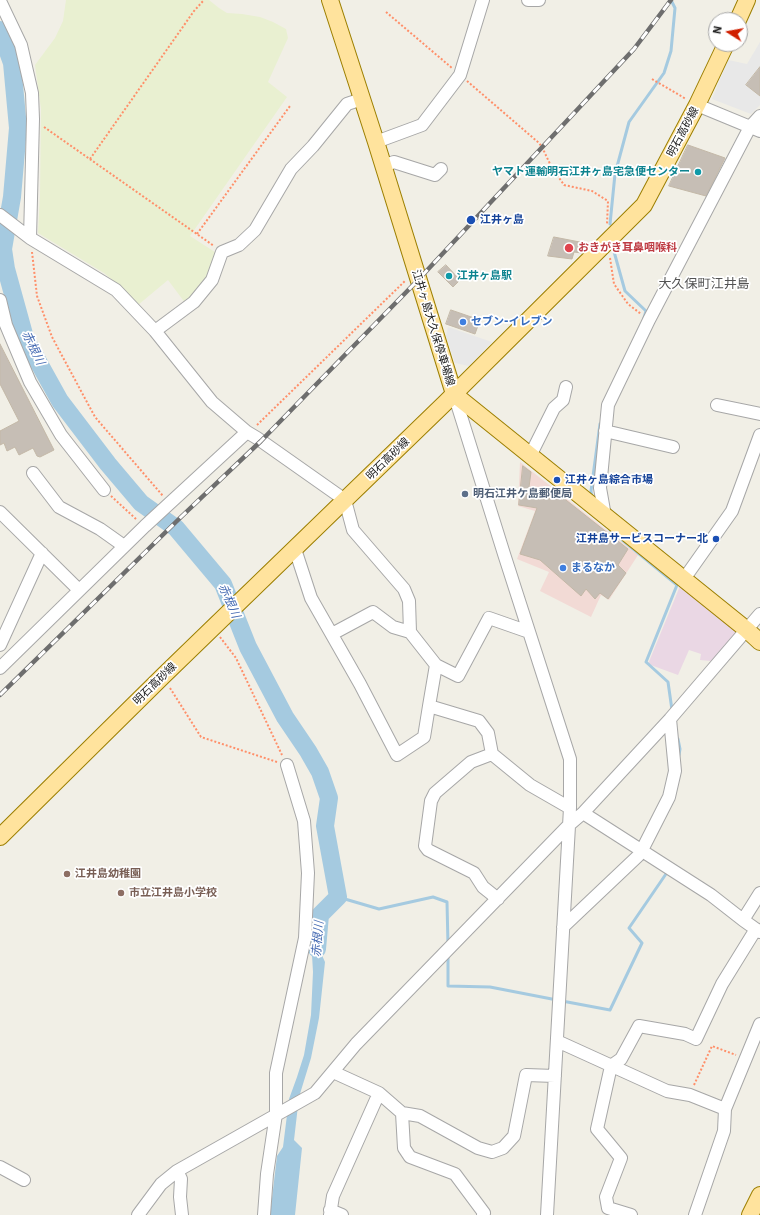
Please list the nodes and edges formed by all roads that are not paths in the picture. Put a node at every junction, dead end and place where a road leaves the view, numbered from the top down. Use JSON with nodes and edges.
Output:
{"nodes":[{"id":1,"x":330,"y":0,"type":"edge"},
{"id":2,"x":483,"y":0,"type":"edge"},
{"id":3,"x":528,"y":0,"type":"edge"},
{"id":4,"x":539,"y":0,"type":"edge"},
{"id":5,"x":747,"y":0,"type":"edge"},
{"id":6,"x":0,"y":1,"type":"edge"},
{"id":7,"x":742,"y":12,"type":"edge"},
{"id":8,"x":722,"y":52,"type":"edge"},
{"id":9,"x":362,"y":99,"type":"junction"},
{"id":10,"x":697,"y":106,"type":"junction"},
{"id":11,"x":760,"y":116,"type":"edge"},
{"id":12,"x":755,"y":129,"type":"edge"},
{"id":13,"x":376,"y":142,"type":"junction"},
{"id":14,"x":383,"y":166,"type":"junction"},
{"id":15,"x":441,"y":169,"type":"dead end"},
{"id":16,"x":0,"y":215,"type":"edge"},
{"id":17,"x":30,"y":238,"type":"junction"},
{"id":18,"x":0,"y":300,"type":"edge"},
{"id":19,"x":155,"y":331,"type":"junction"},
{"id":20,"x":566,"y":387,"type":"dead end"},
{"id":21,"x":454,"y":394,"type":"junction"},
{"id":22,"x":717,"y":405,"type":"dead end"},
{"id":23,"x":760,"y":414,"type":"edge"},
{"id":24,"x":605,"y":431,"type":"junction"},
{"id":25,"x":246,"y":432,"type":"junction"},
{"id":26,"x":760,"y":435,"type":"edge"},
{"id":27,"x":673,"y":447,"type":"dead end"},
{"id":28,"x":530,"y":456,"type":"junction"},
{"id":29,"x":33,"y":472,"type":"dead end"},
{"id":30,"x":104,"y":490,"type":"road end"},
{"id":31,"x":345,"y":500,"type":"junction"},
{"id":32,"x":605,"y":516,"type":"junction"},
{"id":33,"x":1,"y":517,"type":"edge"},
{"id":34,"x":124,"y":546,"type":"junction"},
{"id":35,"x":295,"y":549,"type":"junction"},
{"id":36,"x":42,"y":553,"type":"junction"},
{"id":37,"x":684,"y":579,"type":"junction"},
{"id":38,"x":80,"y":590,"type":"junction"},
{"id":39,"x":760,"y":614,"type":"edge"},
{"id":40,"x":747,"y":630,"type":"junction"},
{"id":41,"x":410,"y":632,"type":"junction"},
{"id":42,"x":529,"y":632,"type":"junction"},
{"id":43,"x":332,"y":634,"type":"junction"},
{"id":44,"x":760,"y":642,"type":"edge"},
{"id":45,"x":0,"y":645,"type":"edge"},
{"id":46,"x":436,"y":665,"type":"junction"},
{"id":47,"x":0,"y":668,"type":"edge"},
{"id":48,"x":429,"y":706,"type":"junction"},
{"id":49,"x":670,"y":719,"type":"junction"},
{"id":50,"x":492,"y":754,"type":"junction"},
{"id":51,"x":287,"y":765,"type":"road end"},
{"id":52,"x":570,"y":808,"type":"junction"},
{"id":53,"x":583,"y":813,"type":"junction"},
{"id":54,"x":569,"y":825,"type":"junction"},
{"id":55,"x":0,"y":837,"type":"edge"},
{"id":56,"x":642,"y":850,"type":"junction"},
{"id":57,"x":760,"y":893,"type":"edge"},
{"id":58,"x":498,"y":898,"type":"junction"},
{"id":59,"x":743,"y":920,"type":"junction"},
{"id":60,"x":563,"y":927,"type":"junction"},
{"id":61,"x":758,"y":930,"type":"edge"},
{"id":62,"x":760,"y":1024,"type":"edge"},
{"id":63,"x":557,"y":1041,"type":"junction"},
{"id":64,"x":611,"y":1066,"type":"junction"},
{"id":65,"x":333,"y":1072,"type":"junction"},
{"id":66,"x":555,"y":1076,"type":"junction"},
{"id":67,"x":379,"y":1093,"type":"junction"},
{"id":68,"x":725,"y":1109,"type":"junction"},
{"id":69,"x":402,"y":1113,"type":"junction"},
{"id":70,"x":276,"y":1114,"type":"junction"},
{"id":71,"x":0,"y":1167,"type":"edge"},
{"id":72,"x":177,"y":1171,"type":"junction"},
{"id":73,"x":24,"y":1180,"type":"dead end"},
{"id":74,"x":760,"y":1195,"type":"edge"},
{"id":75,"x":330,"y":1213,"type":"edge"},
{"id":76,"x":138,"y":1215,"type":"edge"},
{"id":77,"x":182,"y":1215,"type":"edge"},
{"id":78,"x":264,"y":1215,"type":"edge"},
{"id":79,"x":342,"y":1215,"type":"edge"},
{"id":80,"x":483,"y":1215,"type":"edge"},
{"id":81,"x":547,"y":1215,"type":"edge"},
{"id":82,"x":631,"y":1215,"type":"edge"},
{"id":83,"x":695,"y":1215,"type":"edge"},
{"id":84,"x":750,"y":1215,"type":"edge"}],
"edges":[{"from":1,"to":9,"type":"main road","name":"江井ヶ島大久保停車場線"},
{"from":2,"to":13,"type":"street"},
{"from":3,"to":4,"type":"street"},
{"from":5,"to":7,"type":"main road"},
{"from":6,"to":17,"type":"street"},
{"from":8,"to":10,"type":"main road","name":"明石高砂線"},
{"from":9,"to":13,"type":"main road","name":"江井ヶ島大久保停車場線"},
{"from":9,"to":19,"type":"street"},
{"from":10,"to":12,"type":"street"},
{"from":10,"to":21,"type":"main road","name":"明石高砂線"},
{"from":11,"to":12,"type":"street"},
{"from":12,"to":24,"type":"street"},
{"from":13,"to":14,"type":"main road","name":"江井ヶ島大久保停車場線"},
{"from":14,"to":15,"type":"street"},
{"from":14,"to":21,"type":"main road","name":"江井ヶ島大久保停車場線"},
{"from":16,"to":17,"type":"street"},
{"from":17,"to":19,"type":"street"},
{"from":18,"to":30,"type":"street"},
{"from":19,"to":25,"type":"street"},
{"from":20,"to":28,"type":"street"},
{"from":21,"to":28,"type":"main road","name":"江井ヶ島大久保停車場線"},
{"from":21,"to":31,"type":"main road","name":"明石高砂線"},
{"from":21,"to":42,"type":"street"},
{"from":22,"to":23,"type":"street"},
{"from":24,"to":27,"type":"street"},
{"from":24,"to":32,"type":"street"},
{"from":25,"to":31,"type":"street"},
{"from":25,"to":34,"type":"street"},
{"from":26,"to":37,"type":"street"},
{"from":28,"to":32,"type":"main road","name":"江井ヶ島大久保停車場線"},
{"from":29,"to":34,"type":"street"},
{"from":31,"to":35,"type":"main road","name":"明石高砂線"},
{"from":31,"to":41,"type":"street"},
{"from":32,"to":37,"type":"main road","name":"江井ヶ島大久保停車場線"},
{"from":33,"to":36,"type":"street"},
{"from":34,"to":38,"type":"street"},
{"from":35,"to":43,"type":"street"},
{"from":35,"to":55,"type":"main road","name":"明石高砂線"},
{"from":36,"to":38,"type":"street"},
{"from":36,"to":45,"type":"street"},
{"from":37,"to":40,"type":"main road","name":"江井ヶ島大久保停車場線"},
{"from":38,"to":47,"type":"street"},
{"from":39,"to":40,"type":"street"},
{"from":40,"to":44,"type":"main road","name":"江井ヶ島大久保停車場線"},
{"from":40,"to":49,"type":"street"},
{"from":41,"to":43,"type":"street"},
{"from":41,"to":46,"type":"street"},
{"from":42,"to":46,"type":"street"},
{"from":42,"to":52,"type":"street"},
{"from":43,"to":48,"type":"street"},
{"from":46,"to":48,"type":"street"},
{"from":48,"to":50,"type":"street"},
{"from":49,"to":53,"type":"street"},
{"from":49,"to":56,"type":"street"},
{"from":50,"to":52,"type":"street"},
{"from":50,"to":58,"type":"street"},
{"from":51,"to":70,"type":"street"},
{"from":52,"to":54,"type":"street"},
{"from":53,"to":54,"type":"street"},
{"from":53,"to":56,"type":"street"},
{"from":54,"to":58,"type":"street"},
{"from":54,"to":60,"type":"street"},
{"from":56,"to":59,"type":"street"},
{"from":56,"to":60,"type":"street"},
{"from":57,"to":59,"type":"street"},
{"from":58,"to":65,"type":"street"},
{"from":59,"to":61,"type":"street"},
{"from":60,"to":63,"type":"street"},
{"from":61,"to":64,"type":"street"},
{"from":62,"to":68,"type":"street"},
{"from":63,"to":64,"type":"street"},
{"from":63,"to":66,"type":"street"},
{"from":64,"to":68,"type":"street"},
{"from":64,"to":82,"type":"street"},
{"from":65,"to":67,"type":"street"},
{"from":65,"to":70,"type":"street"},
{"from":66,"to":69,"type":"street"},
{"from":66,"to":81,"type":"street"},
{"from":67,"to":69,"type":"street"},
{"from":67,"to":75,"type":"street"},
{"from":68,"to":83,"type":"street"},
{"from":69,"to":80,"type":"street"},
{"from":70,"to":72,"type":"street"},
{"from":70,"to":78,"type":"street"},
{"from":71,"to":73,"type":"street"},
{"from":72,"to":76,"type":"street"},
{"from":72,"to":77,"type":"street"},
{"from":74,"to":84,"type":"main road"},
{"from":75,"to":79,"type":"street"}]}
